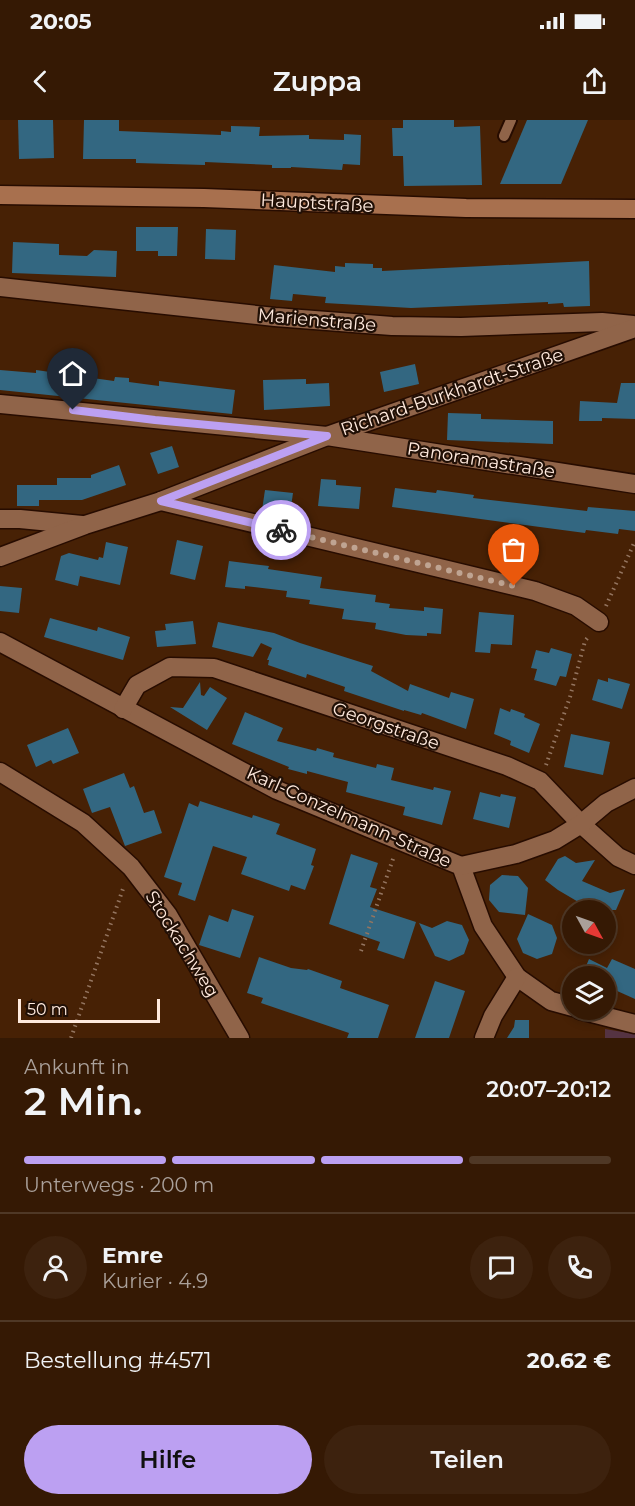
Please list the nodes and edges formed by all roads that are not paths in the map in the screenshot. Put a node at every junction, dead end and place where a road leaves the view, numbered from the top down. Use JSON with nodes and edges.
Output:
{"nodes":[{"id":1,"x":511,"y":120,"type":"edge"},
{"id":2,"x":504,"y":136,"type":"dead end"},
{"id":3,"x":0,"y":195,"type":"edge"},
{"id":4,"x":635,"y":209,"type":"edge"},
{"id":5,"x":0,"y":287,"type":"edge"},
{"id":6,"x":635,"y":327,"type":"edge"},
{"id":7,"x":0,"y":404,"type":"edge"},
{"id":8,"x":327,"y":436,"type":"junction"},
{"id":9,"x":635,"y":484,"type":"edge"},
{"id":10,"x":161,"y":501,"type":"junction"},
{"id":11,"x":0,"y":519,"type":"edge"},
{"id":12,"x":85,"y":525,"type":"junction"},
{"id":13,"x":0,"y":557,"type":"edge"},
{"id":14,"x":599,"y":622,"type":"road end"},
{"id":15,"x":0,"y":642,"type":"edge"},
{"id":16,"x":123,"y":709,"type":"junction"},
{"id":17,"x":0,"y":772,"type":"edge"},
{"id":18,"x":635,"y":788,"type":"edge"},
{"id":19,"x":581,"y":824,"type":"junction"},
{"id":20,"x":635,"y":865,"type":"edge"},
{"id":21,"x":461,"y":866,"type":"junction"},
{"id":22,"x":518,"y":977,"type":"junction"},
{"id":23,"x":562,"y":1004,"type":"edge"},
{"id":24,"x":616,"y":1019,"type":"edge"},
{"id":25,"x":635,"y":1024,"type":"edge"},
{"id":26,"x":240,"y":1038,"type":"edge"},
{"id":27,"x":484,"y":1038,"type":"edge"}],
"edges":[{"from":1,"to":2,"type":"lane"},
{"from":3,"to":4,"type":"main road","name":"Hauptstraße"},
{"from":5,"to":6,"type":"street","name":"Marienstraße"},
{"from":6,"to":8,"type":"street","name":"Richard-Burkhardt-Straße"},
{"from":7,"to":8,"type":"street","name":"Panoramastraße"},
{"from":8,"to":9,"type":"street","name":"Panoramastraße"},
{"from":8,"to":10,"type":"street","name":"Richard-Burkhardt-Straße"},
{"from":10,"to":12,"type":"street","name":"Richard-Burkhardt-Straße"},
{"from":10,"to":14,"type":"street"},
{"from":11,"to":12,"type":"street"},
{"from":12,"to":13,"type":"street","name":"Richard-Burkhardt-Straße"},
{"from":15,"to":16,"type":"street","name":"Karl-Conzelmann-Straße"},
{"from":16,"to":19,"type":"street","name":"Georgstraße"},
{"from":16,"to":21,"type":"street","name":"Karl-Conzelmann-Straße"},
{"from":17,"to":26,"type":"street","name":"Stockachweg"},
{"from":18,"to":19,"type":"street"},
{"from":19,"to":20,"type":"street","name":"Georgstraße"},
{"from":19,"to":21,"type":"street"},
{"from":21,"to":22,"type":"street","name":"Karl-Conzelmann-Straße"},
{"from":22,"to":23,"type":"street","name":"Karl-Conzelmann-Straße"},
{"from":22,"to":27,"type":"street"},
{"from":24,"to":25,"type":"street"}]}
